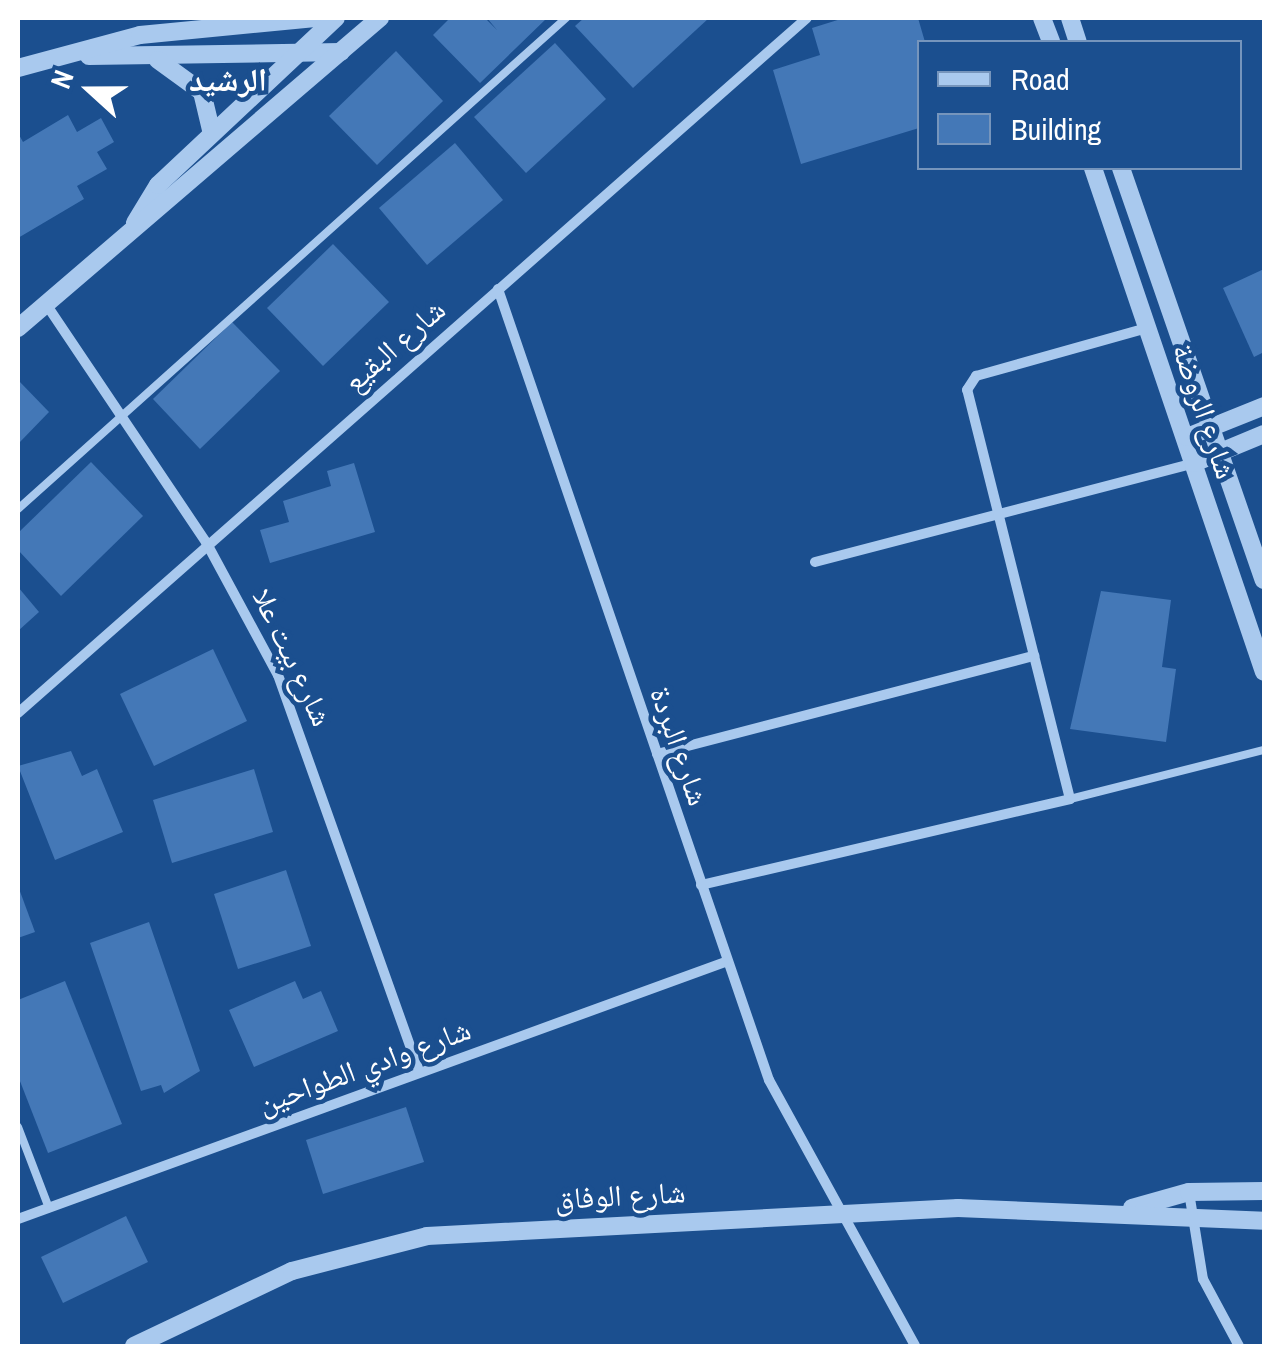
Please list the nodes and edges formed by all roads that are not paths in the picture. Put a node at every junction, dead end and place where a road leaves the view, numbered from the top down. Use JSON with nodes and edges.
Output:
{"nodes":[{"id":1,"x":315,"y":18,"type":"edge"},
{"id":2,"x":336,"y":18,"type":"edge"},
{"id":3,"x":380,"y":18,"type":"edge"},
{"id":4,"x":566,"y":18,"type":"edge"},
{"id":5,"x":807,"y":18,"type":"edge"},
{"id":6,"x":301,"y":51,"type":"junction"},
{"id":7,"x":341,"y":52,"type":"junction"},
{"id":8,"x":78,"y":55,"type":"junction"},
{"id":9,"x":158,"y":60,"type":"junction"},
{"id":10,"x":18,"y":68,"type":"edge"},
{"id":11,"x":212,"y":134,"type":"junction"},
{"id":12,"x":1095,"y":170,"type":"edge"},
{"id":13,"x":1122,"y":170,"type":"edge"},
{"id":14,"x":134,"y":223,"type":"junction"},
{"id":15,"x":498,"y":288,"type":"junction"},
{"id":16,"x":45,"y":303,"type":"junction"},
{"id":17,"x":18,"y":328,"type":"edge"},
{"id":18,"x":1148,"y":328,"type":"junction"},
{"id":19,"x":1264,"y":406,"type":"edge"},
{"id":20,"x":119,"y":410,"type":"junction"},
{"id":21,"x":1212,"y":426,"type":"junction"},
{"id":22,"x":1264,"y":434,"type":"edge"},
{"id":23,"x":1187,"y":437,"type":"junction"},
{"id":24,"x":1222,"y":453,"type":"junction"},
{"id":25,"x":1194,"y":463,"type":"junction"},
{"id":26,"x":18,"y":509,"type":"edge"},
{"id":27,"x":996,"y":514,"type":"junction"},
{"id":28,"x":206,"y":542,"type":"junction"},
{"id":29,"x":815,"y":562,"type":"dead end"},
{"id":30,"x":1264,"y":580,"type":"edge"},
{"id":31,"x":1034,"y":656,"type":"junction"},
{"id":32,"x":1264,"y":672,"type":"edge"},
{"id":33,"x":18,"y":714,"type":"edge"},
{"id":34,"x":1264,"y":750,"type":"edge"},
{"id":35,"x":656,"y":754,"type":"junction"},
{"id":36,"x":1070,"y":799,"type":"junction"},
{"id":37,"x":701,"y":884,"type":"junction"},
{"id":38,"x":728,"y":961,"type":"junction"},
{"id":39,"x":419,"y":1070,"type":"junction"},
{"id":40,"x":18,"y":1127,"type":"edge"},
{"id":41,"x":1264,"y":1191,"type":"edge"},
{"id":42,"x":1190,"y":1192,"type":"junction"},
{"id":43,"x":49,"y":1208,"type":"junction"},
{"id":44,"x":1132,"y":1208,"type":"junction"},
{"id":45,"x":834,"y":1210,"type":"junction"},
{"id":46,"x":18,"y":1219,"type":"edge"},
{"id":47,"x":1264,"y":1220,"type":"edge"},
{"id":48,"x":1191,"y":1224,"type":"junction"},
{"id":49,"x":134,"y":1346,"type":"edge"},
{"id":50,"x":915,"y":1346,"type":"edge"},
{"id":51,"x":1239,"y":1346,"type":"edge"}],
"edges":[{"from":1,"to":8,"type":"street"},
{"from":2,"to":6,"type":"street"},
{"from":3,"to":7,"type":"street"},
{"from":4,"to":20,"type":"lane"},
{"from":5,"to":15,"type":"street","name":"شارع البقيع"},
{"from":6,"to":7,"type":"street"},
{"from":6,"to":9,"type":"street"},
{"from":6,"to":11,"type":"street"},
{"from":7,"to":14,"type":"street"},
{"from":8,"to":9,"type":"street"},
{"from":8,"to":10,"type":"street"},
{"from":9,"to":11,"type":"street"},
{"from":11,"to":14,"type":"street"},
{"from":12,"to":18,"type":"street","name":"شارع الروضة"},
{"from":13,"to":21,"type":"street","name":"شارع الروضة"},
{"from":14,"to":16,"type":"street"},
{"from":15,"to":28,"type":"street","name":"شارع البقيع"},
{"from":15,"to":35,"type":"street","name":"شارع البردة"},
{"from":16,"to":17,"type":"street"},
{"from":16,"to":20,"type":"street","name":"شارع بيت علا"},
{"from":18,"to":23,"type":"street","name":"شارع الروضة"},
{"from":18,"to":27,"type":"street"},
{"from":19,"to":21,"type":"street"},
{"from":20,"to":26,"type":"lane"},
{"from":20,"to":28,"type":"street","name":"شارع بيت علا"},
{"from":21,"to":23,"type":"street"},
{"from":21,"to":24,"type":"street","name":"شارع الروضة"},
{"from":22,"to":24,"type":"street"},
{"from":23,"to":25,"type":"street","name":"شارع الروضة"},
{"from":24,"to":25,"type":"street"},
{"from":24,"to":30,"type":"street","name":"شارع الروضة"},
{"from":25,"to":27,"type":"street"},
{"from":25,"to":32,"type":"street","name":"شارع الروضة"},
{"from":27,"to":29,"type":"street"},
{"from":27,"to":31,"type":"street"},
{"from":28,"to":33,"type":"street","name":"شارع البقيع"},
{"from":28,"to":39,"type":"street","name":"شارع بيت علا"},
{"from":31,"to":35,"type":"street"},
{"from":31,"to":36,"type":"street"},
{"from":34,"to":36,"type":"lane"},
{"from":35,"to":37,"type":"street","name":"شارع البردة"},
{"from":36,"to":37,"type":"street"},
{"from":37,"to":38,"type":"street","name":"شارع البردة"},
{"from":38,"to":39,"type":"street","name":"شارع وادي الطواحين"},
{"from":38,"to":45,"type":"street","name":"شارع البردة"},
{"from":39,"to":43,"type":"street","name":"شارع وادي الطواحين"},
{"from":40,"to":43,"type":"lane"},
{"from":41,"to":42,"type":"street","name":"شارع الوفاق"},
{"from":42,"to":44,"type":"street","name":"شارع الوفاق"},
{"from":42,"to":48,"type":"street"},
{"from":43,"to":46,"type":"street","name":"شارع وادي الطواحين"},
{"from":44,"to":45,"type":"street","name":"شارع الوفاق"},
{"from":44,"to":48,"type":"street","name":"شارع الوفاق"},
{"from":45,"to":49,"type":"street","name":"شارع الوفاق"},
{"from":45,"to":50,"type":"street","name":"شارع البردة"},
{"from":47,"to":48,"type":"street","name":"شارع الوفاق"},
{"from":48,"to":51,"type":"street"}]}
